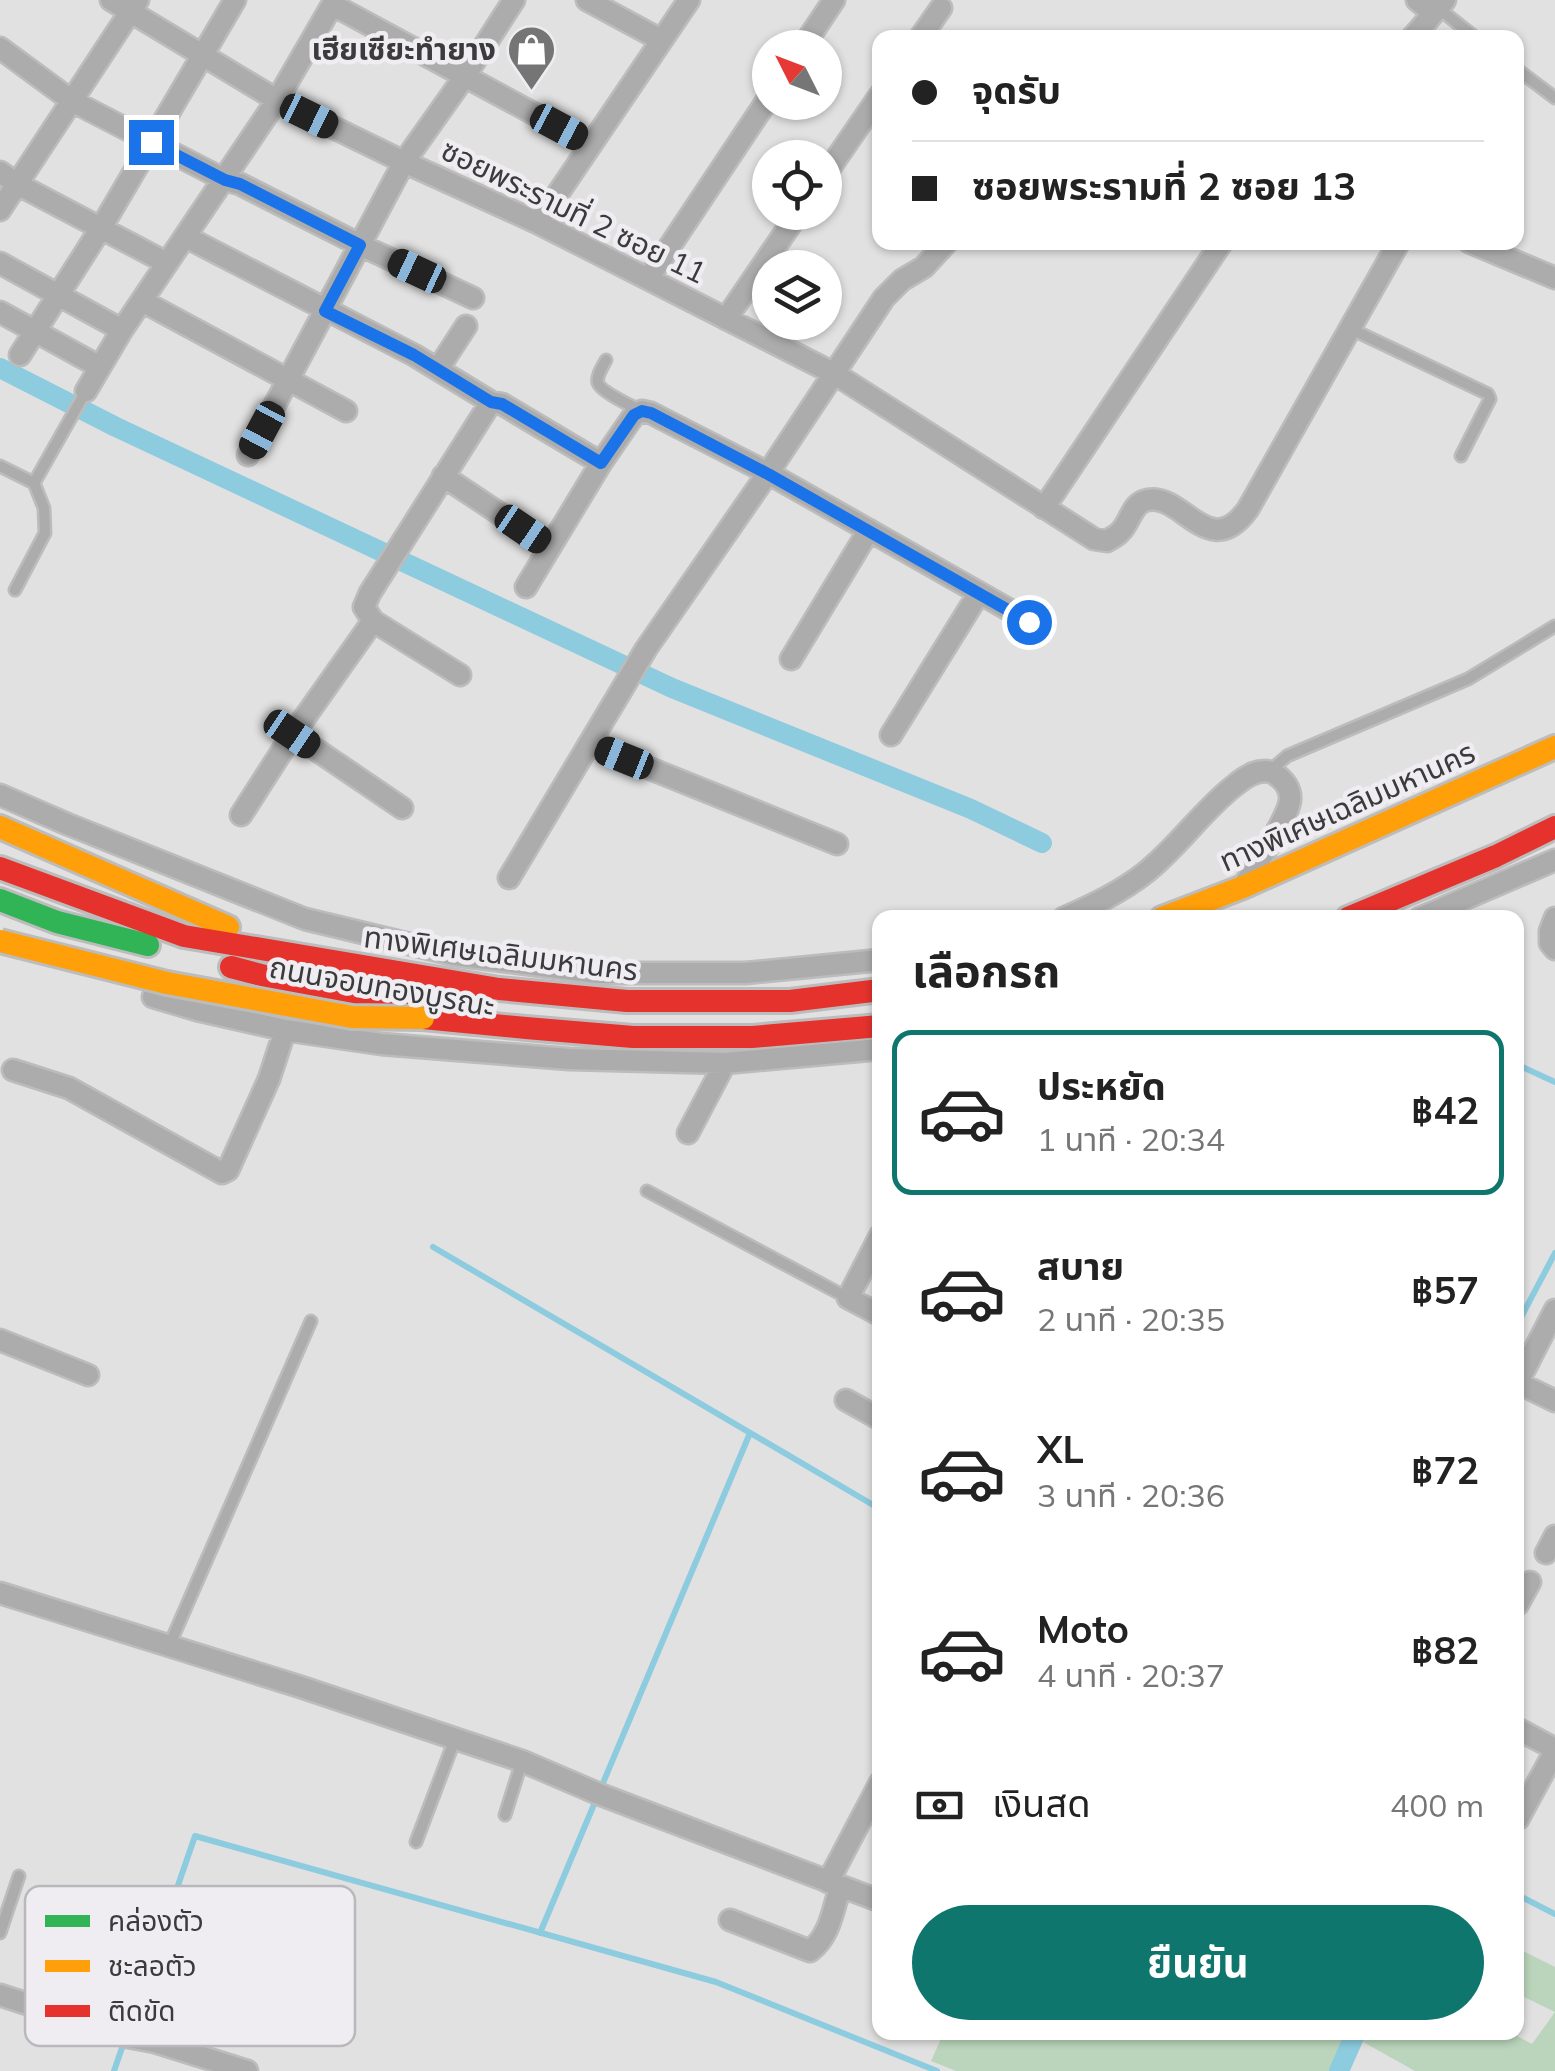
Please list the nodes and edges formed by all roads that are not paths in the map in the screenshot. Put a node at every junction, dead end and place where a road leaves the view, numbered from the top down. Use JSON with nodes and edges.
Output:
{"nodes":[{"id":1,"x":111,"y":0,"type":"edge"},
{"id":2,"x":235,"y":0,"type":"edge"},
{"id":3,"x":514,"y":0,"type":"edge"},
{"id":4,"x":587,"y":0,"type":"edge"},
{"id":5,"x":689,"y":0,"type":"edge"},
{"id":6,"x":834,"y":0,"type":"edge"},
{"id":7,"x":334,"y":2,"type":"edge"},
{"id":8,"x":1433,"y":5,"type":"edge"},
{"id":9,"x":134,"y":6,"type":"edge"},
{"id":10,"x":940,"y":8,"type":"dead end"},
{"id":11,"x":814,"y":30,"type":"edge"},
{"id":12,"x":925,"y":30,"type":"edge"},
{"id":13,"x":1417,"y":30,"type":"edge"},
{"id":14,"x":1466,"y":30,"type":"edge"},
{"id":15,"x":661,"y":40,"type":"junction"},
{"id":16,"x":0,"y":48,"type":"edge"},
{"id":17,"x":201,"y":55,"type":"junction"},
{"id":18,"x":1524,"y":75,"type":"edge"},
{"id":19,"x":465,"y":76,"type":"junction"},
{"id":20,"x":1555,"y":98,"type":"edge"},
{"id":21,"x":72,"y":100,"type":"junction"},
{"id":22,"x":277,"y":100,"type":"junction"},
{"id":23,"x":872,"y":107,"type":"edge"},
{"id":24,"x":754,"y":120,"type":"edge"},
{"id":25,"x":151,"y":142,"type":"junction"},
{"id":26,"x":590,"y":144,"type":"junction"},
{"id":27,"x":842,"y":150,"type":"edge"},
{"id":28,"x":404,"y":162,"type":"junction"},
{"id":29,"x":9,"y":178,"type":"edge"},
{"id":30,"x":225,"y":180,"type":"junction"},
{"id":31,"x":0,"y":210,"type":"edge"},
{"id":32,"x":538,"y":223,"type":"junction"},
{"id":33,"x":101,"y":228,"type":"junction"},
{"id":34,"x":787,"y":230,"type":"edge"},
{"id":35,"x":186,"y":237,"type":"junction"},
{"id":36,"x":360,"y":245,"type":"junction"},
{"id":37,"x":940,"y":250,"type":"edge"},
{"id":38,"x":1217,"y":250,"type":"edge"},
{"id":39,"x":1394,"y":250,"type":"edge"},
{"id":40,"x":1488,"y":250,"type":"edge"},
{"id":41,"x":0,"y":263,"type":"edge"},
{"id":42,"x":168,"y":263,"type":"junction"},
{"id":43,"x":648,"y":278,"type":"junction"},
{"id":44,"x":1555,"y":278,"type":"edge"},
{"id":45,"x":58,"y":295,"type":"junction"},
{"id":46,"x":474,"y":298,"type":"dead end"},
{"id":47,"x":142,"y":300,"type":"junction"},
{"id":48,"x":325,"y":311,"type":"junction"},
{"id":49,"x":0,"y":312,"type":"edge"},
{"id":50,"x":726,"y":318,"type":"junction"},
{"id":51,"x":466,"y":326,"type":"dead end"},
{"id":52,"x":1350,"y":328,"type":"junction"},
{"id":53,"x":122,"y":330,"type":"junction"},
{"id":54,"x":36,"y":331,"type":"junction"},
{"id":55,"x":20,"y":355,"type":"dead end"},
{"id":56,"x":606,"y":360,"type":"dead end"},
{"id":57,"x":100,"y":366,"type":"junction"},
{"id":58,"x":438,"y":370,"type":"junction"},
{"id":59,"x":835,"y":374,"type":"junction"},
{"id":60,"x":289,"y":379,"type":"junction"},
{"id":61,"x":86,"y":391,"type":"joint"},
{"id":62,"x":491,"y":402,"type":"junction"},
{"id":63,"x":346,"y":411,"type":"dead end"},
{"id":64,"x":642,"y":411,"type":"junction"},
{"id":65,"x":248,"y":455,"type":"dead end"},
{"id":66,"x":1461,"y":456,"type":"dead end"},
{"id":67,"x":601,"y":463,"type":"junction"},
{"id":68,"x":0,"y":466,"type":"edge"},
{"id":69,"x":768,"y":474,"type":"junction"},
{"id":70,"x":443,"y":476,"type":"junction"},
{"id":71,"x":34,"y":484,"type":"junction"},
{"id":72,"x":1044,"y":508,"type":"junction"},
{"id":73,"x":869,"y":530,"type":"junction"},
{"id":74,"x":550,"y":547,"type":"junction"},
{"id":75,"x":526,"y":587,"type":"dead end"},
{"id":76,"x":15,"y":590,"type":"dead end"},
{"id":77,"x":980,"y":594,"type":"junction"},
{"id":78,"x":373,"y":622,"type":"junction"},
{"id":79,"x":1029,"y":622,"type":"dead end"},
{"id":80,"x":1555,"y":626,"type":"edge"},
{"id":81,"x":791,"y":659,"type":"dead end"},
{"id":82,"x":460,"y":675,"type":"dead end"},
{"id":83,"x":292,"y":734,"type":"junction"},
{"id":84,"x":891,"y":735,"type":"dead end"},
{"id":85,"x":589,"y":744,"type":"junction"},
{"id":86,"x":1555,"y":747,"type":"edge"},
{"id":87,"x":1270,"y":771,"type":"junction"},
{"id":88,"x":0,"y":795,"type":"edge"},
{"id":89,"x":402,"y":808,"type":"dead end"},
{"id":90,"x":241,"y":815,"type":"dead end"},
{"id":91,"x":0,"y":827,"type":"edge"},
{"id":92,"x":1555,"y":830,"type":"edge"},
{"id":93,"x":837,"y":844,"type":"dead end"},
{"id":94,"x":1555,"y":860,"type":"edge"},
{"id":95,"x":0,"y":868,"type":"edge"},
{"id":96,"x":509,"y":878,"type":"dead end"},
{"id":97,"x":1243,"y":887,"type":"junction"},
{"id":98,"x":0,"y":900,"type":"edge"},
{"id":99,"x":1082,"y":910,"type":"edge"},
{"id":100,"x":1183,"y":910,"type":"edge"},
{"id":101,"x":1367,"y":910,"type":"edge"},
{"id":102,"x":1383,"y":910,"type":"edge"},
{"id":103,"x":1439,"y":910,"type":"edge"},
{"id":104,"x":1555,"y":918,"type":"edge"},
{"id":105,"x":0,"y":930,"type":"edge"},
{"id":106,"x":0,"y":941,"type":"edge"},
{"id":107,"x":1555,"y":949,"type":"edge"},
{"id":108,"x":295,"y":956,"type":"junction"},
{"id":109,"x":0,"y":959,"type":"edge"},
{"id":110,"x":872,"y":961,"type":"edge"},
{"id":111,"x":872,"y":991,"type":"edge"},
{"id":112,"x":423,"y":1018,"type":"junction"},
{"id":113,"x":872,"y":1027,"type":"edge"},
{"id":114,"x":285,"y":1030,"type":"junction"},
{"id":115,"x":872,"y":1034,"type":"edge"},
{"id":116,"x":872,"y":1050,"type":"edge"},
{"id":117,"x":724,"y":1063,"type":"junction"},
{"id":118,"x":14,"y":1070,"type":"dead end"},
{"id":119,"x":688,"y":1133,"type":"dead end"},
{"id":120,"x":648,"y":1191,"type":"dead end"},
{"id":121,"x":872,"y":1252,"type":"edge"},
{"id":122,"x":848,"y":1298,"type":"junction"},
{"id":123,"x":1555,"y":1310,"type":"edge"},
{"id":124,"x":872,"y":1311,"type":"edge"},
{"id":125,"x":311,"y":1321,"type":"dead end"},
{"id":126,"x":0,"y":1340,"type":"edge"},
{"id":127,"x":1524,"y":1370,"type":"edge"},
{"id":128,"x":88,"y":1375,"type":"dead end"},
{"id":129,"x":1524,"y":1385,"type":"edge"},
{"id":130,"x":846,"y":1400,"type":"dead end"},
{"id":131,"x":1555,"y":1401,"type":"edge"},
{"id":132,"x":872,"y":1415,"type":"edge"},
{"id":133,"x":1530,"y":1582,"type":"dead end"},
{"id":134,"x":0,"y":1593,"type":"edge"},
{"id":135,"x":1524,"y":1593,"type":"edge"},
{"id":136,"x":169,"y":1646,"type":"junction"},
{"id":137,"x":1524,"y":1732,"type":"edge"},
{"id":138,"x":455,"y":1739,"type":"junction"},
{"id":139,"x":1555,"y":1750,"type":"edge"},
{"id":140,"x":522,"y":1762,"type":"junction"},
{"id":141,"x":872,"y":1801,"type":"edge"},
{"id":142,"x":1524,"y":1808,"type":"edge"},
{"id":143,"x":505,"y":1815,"type":"dead end"},
{"id":144,"x":416,"y":1842,"type":"dead end"},
{"id":145,"x":20,"y":1876,"type":"dead end"},
{"id":146,"x":834,"y":1885,"type":"junction"},
{"id":147,"x":872,"y":1898,"type":"edge"},
{"id":148,"x":730,"y":1920,"type":"dead end"},
{"id":149,"x":0,"y":1933,"type":"edge"},
{"id":150,"x":0,"y":1995,"type":"edge"},
{"id":151,"x":25,"y":2003,"type":"edge"},
{"id":152,"x":168,"y":2046,"type":"edge"},
{"id":153,"x":247,"y":2071,"type":"edge"}],
"edges":[{"from":1,"to":9,"type":"street","name":"ซอยพระรามที่ 2 ซอย 11"},
{"from":2,"to":17,"type":"street"},
{"from":3,"to":19,"type":"street"},
{"from":4,"to":15,"type":"street"},
{"from":5,"to":15,"type":"street"},
{"from":6,"to":11,"type":"street"},
{"from":7,"to":19,"type":"street"},
{"from":7,"to":22,"type":"street"},
{"from":8,"to":13,"type":"street"},
{"from":8,"to":14,"type":"lane"},
{"from":9,"to":17,"type":"street","name":"ซอยพระรามที่ 2 ซอย 11"},
{"from":9,"to":21,"type":"street"},
{"from":10,"to":12,"type":"street"},
{"from":15,"to":26,"type":"street"},
{"from":16,"to":21,"type":"street"},
{"from":17,"to":22,"type":"street","name":"ซอยพระรามที่ 2 ซอย 11"},
{"from":17,"to":25,"type":"street"},
{"from":18,"to":20,"type":"lane"},
{"from":19,"to":26,"type":"street"},
{"from":19,"to":28,"type":"street"},
{"from":21,"to":25,"type":"street"},
{"from":21,"to":29,"type":"street"},
{"from":22,"to":28,"type":"street","name":"ซอยพระรามที่ 2 ซอย 11"},
{"from":22,"to":30,"type":"street"},
{"from":23,"to":27,"type":"street"},
{"from":24,"to":43,"type":"street"},
{"from":25,"to":30,"type":"street"},
{"from":25,"to":33,"type":"street"},
{"from":26,"to":32,"type":"street"},
{"from":28,"to":32,"type":"street","name":"ซอยพระรามที่ 2 ซอย 11"},
{"from":28,"to":36,"type":"street"},
{"from":29,"to":31,"type":"street"},
{"from":29,"to":33,"type":"street"},
{"from":30,"to":35,"type":"street"},
{"from":30,"to":36,"type":"street"},
{"from":32,"to":43,"type":"street","name":"ซอยพระรามที่ 2 ซอย 11"},
{"from":33,"to":42,"type":"street"},
{"from":33,"to":45,"type":"street"},
{"from":34,"to":50,"type":"street"},
{"from":35,"to":42,"type":"street"},
{"from":35,"to":48,"type":"street"},
{"from":36,"to":46,"type":"street"},
{"from":36,"to":48,"type":"street"},
{"from":37,"to":59,"type":"street"},
{"from":38,"to":72,"type":"street"},
{"from":39,"to":52,"type":"street","name":"ซอยพระรามที่ 2 ซอย 11"},
{"from":40,"to":44,"type":"street"},
{"from":41,"to":45,"type":"street"},
{"from":42,"to":47,"type":"street"},
{"from":43,"to":50,"type":"street","name":"ซอยพระรามที่ 2 ซอย 11"},
{"from":45,"to":53,"type":"street"},
{"from":45,"to":54,"type":"street"},
{"from":47,"to":53,"type":"street"},
{"from":47,"to":60,"type":"street"},
{"from":48,"to":58,"type":"street"},
{"from":48,"to":60,"type":"street"},
{"from":49,"to":54,"type":"street"},
{"from":50,"to":59,"type":"street","name":"ซอยพระรามที่ 2 ซอย 11"},
{"from":51,"to":58,"type":"street"},
{"from":52,"to":66,"type":"lane"},
{"from":52,"to":72,"type":"street","name":"ซอยพระรามที่ 2 ซอย 11"},
{"from":53,"to":57,"type":"street"},
{"from":54,"to":55,"type":"street"},
{"from":54,"to":57,"type":"street"},
{"from":56,"to":64,"type":"lane"},
{"from":57,"to":61,"type":"street"},
{"from":58,"to":62,"type":"street"},
{"from":59,"to":69,"type":"street"},
{"from":59,"to":72,"type":"street","name":"ซอยพระรามที่ 2 ซอย 11"},
{"from":60,"to":63,"type":"street"},
{"from":60,"to":65,"type":"street"},
{"from":61,"to":71,"type":"lane"},
{"from":62,"to":67,"type":"street"},
{"from":62,"to":70,"type":"street"},
{"from":64,"to":67,"type":"street"},
{"from":64,"to":69,"type":"street"},
{"from":67,"to":74,"type":"street"},
{"from":68,"to":71,"type":"lane"},
{"from":69,"to":73,"type":"street"},
{"from":69,"to":85,"type":"street"},
{"from":70,"to":74,"type":"street"},
{"from":70,"to":78,"type":"street"},
{"from":71,"to":76,"type":"lane"},
{"from":73,"to":77,"type":"street"},
{"from":73,"to":81,"type":"street"},
{"from":74,"to":75,"type":"street"},
{"from":77,"to":79,"type":"street"},
{"from":77,"to":84,"type":"street"},
{"from":78,"to":82,"type":"street"},
{"from":78,"to":83,"type":"street"},
{"from":80,"to":87,"type":"lane"},
{"from":83,"to":89,"type":"street"},
{"from":83,"to":90,"type":"street"},
{"from":85,"to":93,"type":"street"},
{"from":85,"to":96,"type":"street"},
{"from":86,"to":97,"type":"highway","name":"ทางพิเศษเฉลิมมหานคร"},
{"from":87,"to":97,"type":"street"},
{"from":87,"to":99,"type":"street"},
{"from":88,"to":110,"type":"street"},
{"from":91,"to":108,"type":"highway"},
{"from":92,"to":101,"type":"highway"},
{"from":92,"to":102,"type":"street"},
{"from":94,"to":103,"type":"street"},
{"from":95,"to":108,"type":"highway"},
{"from":97,"to":100,"type":"highway","name":"ทางพิเศษเฉลิมมหานคร"},
{"from":98,"to":112,"type":"highway","bridge":true},
{"from":104,"to":107,"type":"street"},
{"from":105,"to":115,"type":"street","name":"ถนนจอมทองบูรณะ"},
{"from":106,"to":112,"type":"highway","bridge":true},
{"from":108,"to":111,"type":"highway","name":"ทางพิเศษเฉลิมมหานคร"},
{"from":109,"to":114,"type":"street"},
{"from":112,"to":113,"type":"highway"},
{"from":114,"to":117,"type":"street"},
{"from":114,"to":118,"type":"street"},
{"from":116,"to":117,"type":"street"},
{"from":117,"to":119,"type":"street"},
{"from":120,"to":122,"type":"lane"},
{"from":121,"to":122,"type":"street"},
{"from":122,"to":124,"type":"street"},
{"from":123,"to":127,"type":"street"},
{"from":125,"to":136,"type":"lane"},
{"from":126,"to":128,"type":"street"},
{"from":129,"to":131,"type":"street"},
{"from":130,"to":132,"type":"street"},
{"from":133,"to":135,"type":"street"},
{"from":134,"to":136,"type":"street"},
{"from":136,"to":138,"type":"street"},
{"from":137,"to":139,"type":"street"},
{"from":138,"to":140,"type":"street"},
{"from":138,"to":144,"type":"lane"},
{"from":139,"to":142,"type":"street"},
{"from":140,"to":143,"type":"lane"},
{"from":140,"to":146,"type":"street"},
{"from":141,"to":146,"type":"street"},
{"from":145,"to":149,"type":"lane"},
{"from":146,"to":147,"type":"street"},
{"from":146,"to":148,"type":"street"},
{"from":150,"to":151,"type":"street"},
{"from":152,"to":153,"type":"street"}]}
